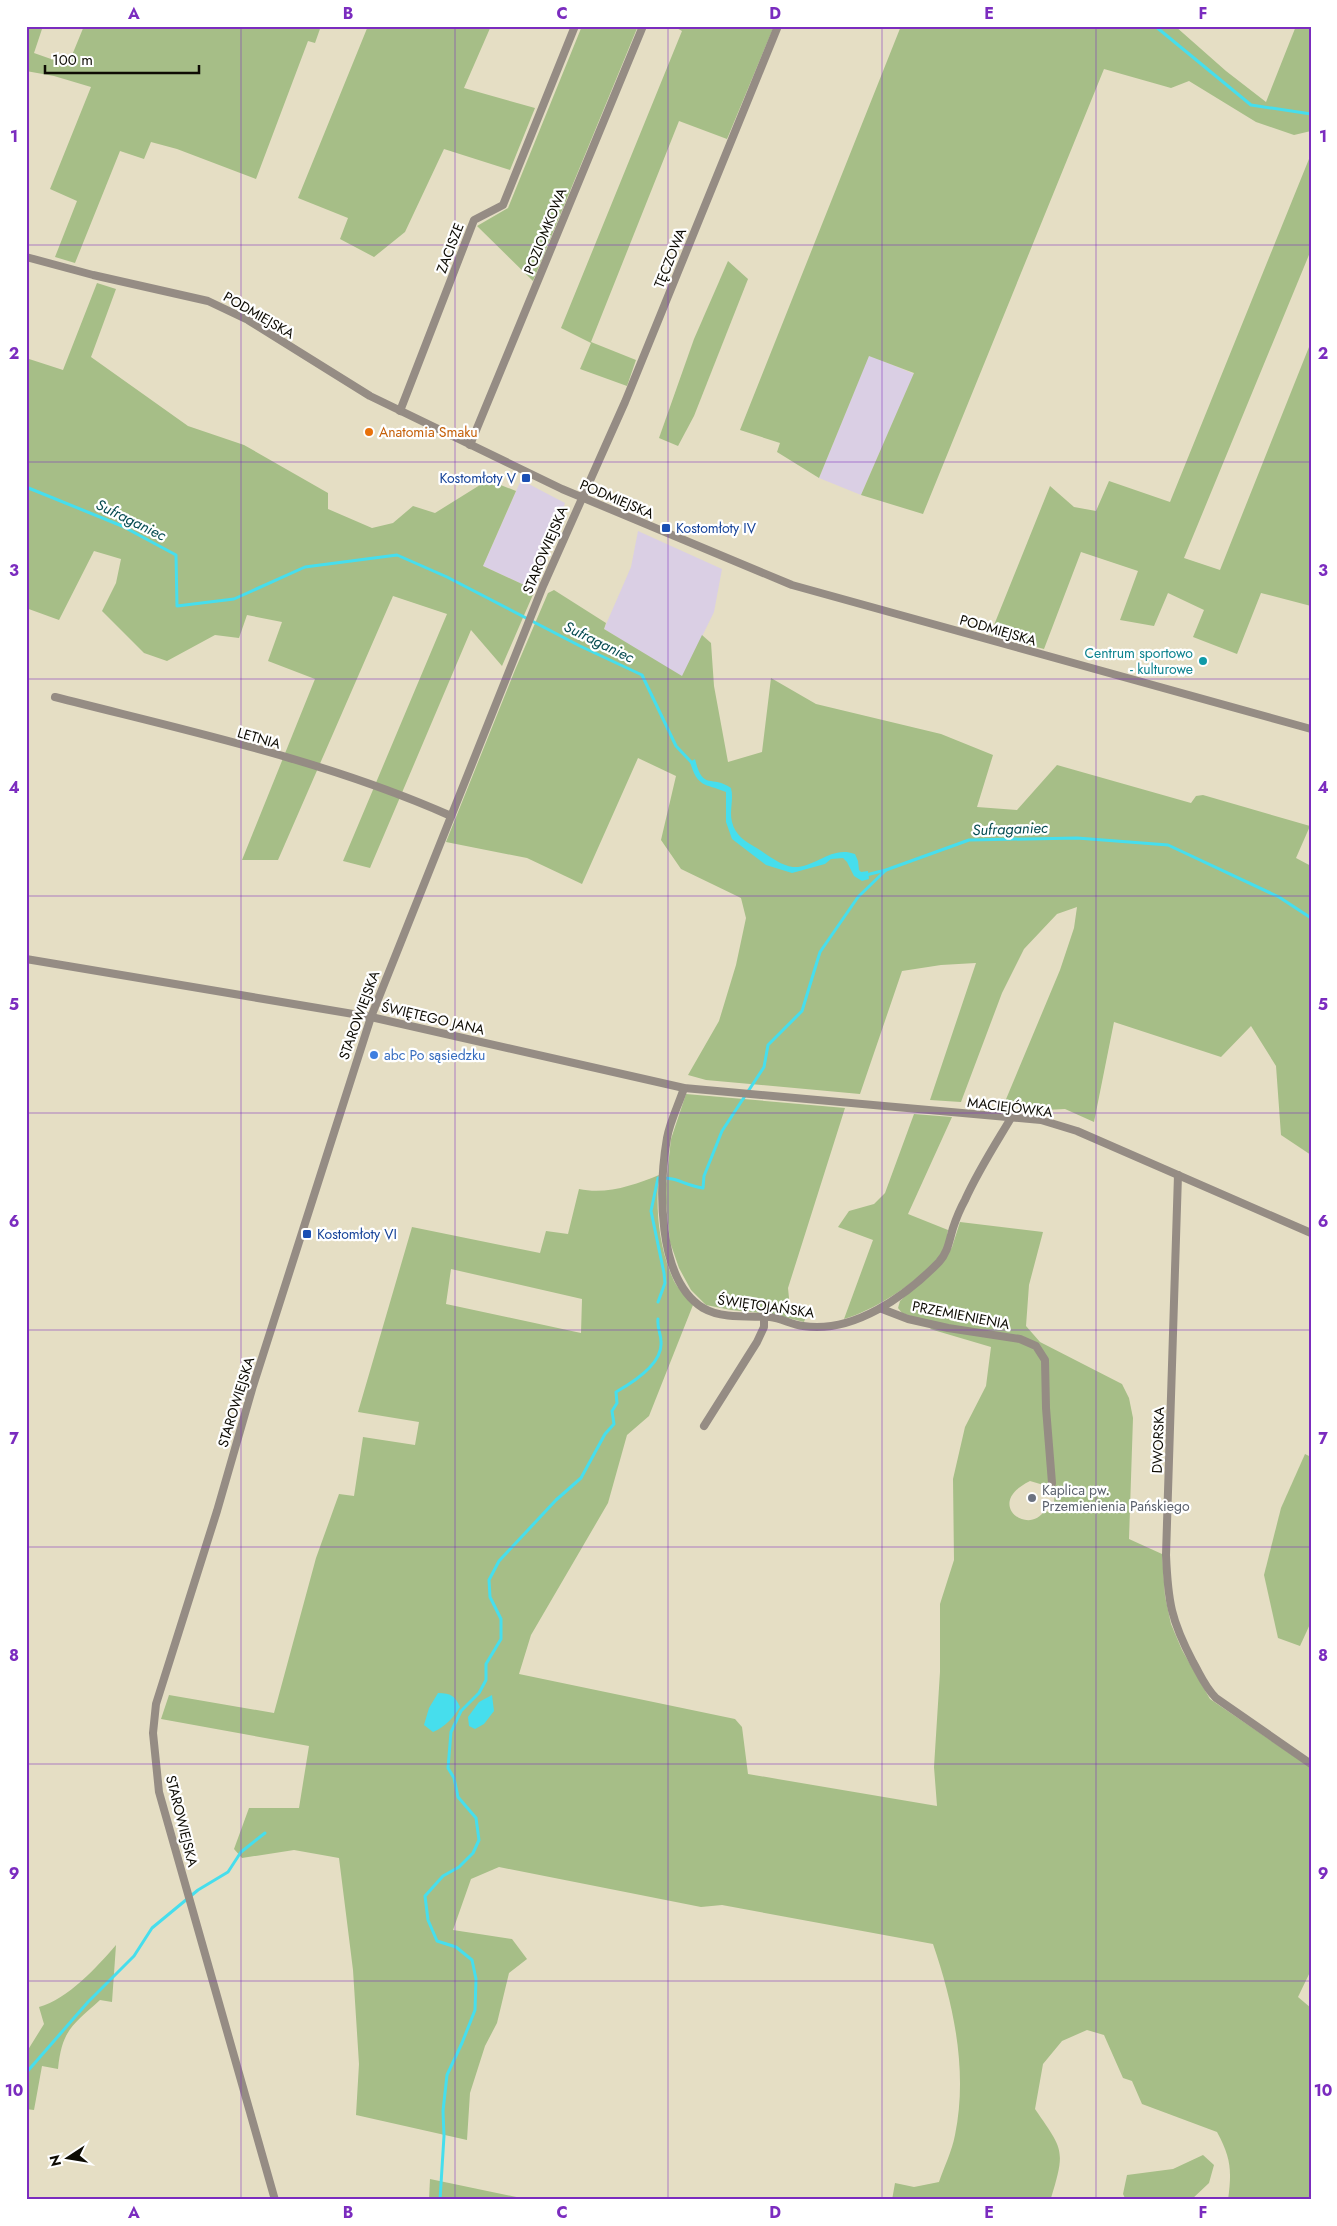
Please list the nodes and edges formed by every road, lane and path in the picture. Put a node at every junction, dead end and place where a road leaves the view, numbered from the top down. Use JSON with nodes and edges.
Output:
{"nodes":[{"id":1,"x":576,"y":26,"type":"edge"},
{"id":2,"x":643,"y":26,"type":"edge"},
{"id":3,"x":778,"y":26,"type":"edge"},
{"id":4,"x":26,"y":257,"type":"edge"},
{"id":5,"x":400,"y":411,"type":"junction"},
{"id":6,"x":470,"y":445,"type":"junction"},
{"id":7,"x":582,"y":498,"type":"junction"},
{"id":8,"x":55,"y":697,"type":"dead end"},
{"id":9,"x":1311,"y":729,"type":"edge"},
{"id":10,"x":451,"y":816,"type":"junction"},
{"id":11,"x":26,"y":959,"type":"edge"},
{"id":12,"x":371,"y":1017,"type":"junction"},
{"id":13,"x":684,"y":1088,"type":"junction"},
{"id":14,"x":1011,"y":1118,"type":"junction"},
{"id":15,"x":1178,"y":1175,"type":"junction"},
{"id":16,"x":1311,"y":1233,"type":"edge"},
{"id":17,"x":882,"y":1309,"type":"junction"},
{"id":18,"x":764,"y":1317,"type":"junction"},
{"id":19,"x":704,"y":1426,"type":"dead end"},
{"id":20,"x":1052,"y":1483,"type":"dead end"},
{"id":21,"x":1311,"y":1764,"type":"edge"},
{"id":22,"x":275,"y":2200,"type":"edge"}],
"edges":[{"from":1,"to":5,"type":"street","name":"ZACISZE"},
{"from":2,"to":6,"type":"street","name":"POZIOMKOWA"},
{"from":3,"to":7,"type":"street","name":"TĘCZOWA"},
{"from":4,"to":5,"type":"street","name":"PODMIEJSKA"},
{"from":5,"to":6,"type":"street","name":"PODMIEJSKA"},
{"from":6,"to":7,"type":"street","name":"PODMIEJSKA"},
{"from":7,"to":9,"type":"street","name":"PODMIEJSKA"},
{"from":7,"to":10,"type":"street","name":"STAROWIEJSKA"},
{"from":8,"to":10,"type":"street","name":"LETNIA"},
{"from":10,"to":12,"type":"street","name":"STAROWIEJSKA"},
{"from":11,"to":12,"type":"street","name":"ŚWIĘTEGO JANA"},
{"from":12,"to":13,"type":"street","name":"ŚWIĘTEGO JANA"},
{"from":12,"to":22,"type":"street","name":"STAROWIEJSKA"},
{"from":13,"to":14,"type":"street","name":"MACIEJÓWKA"},
{"from":13,"to":18,"type":"street","name":"ŚWIĘTOJAŃSKA"},
{"from":14,"to":15,"type":"street","name":"MACIEJÓWKA"},
{"from":14,"to":17,"type":"street","name":"ŚWIĘTOJAŃSKA"},
{"from":15,"to":16,"type":"street","name":"MACIEJÓWKA"},
{"from":15,"to":21,"type":"street","name":"DWORSKA"},
{"from":17,"to":18,"type":"street","name":"ŚWIĘTOJAŃSKA"},
{"from":17,"to":20,"type":"street","name":"PRZEMIENIENIA"},
{"from":18,"to":19,"type":"street"}]}
